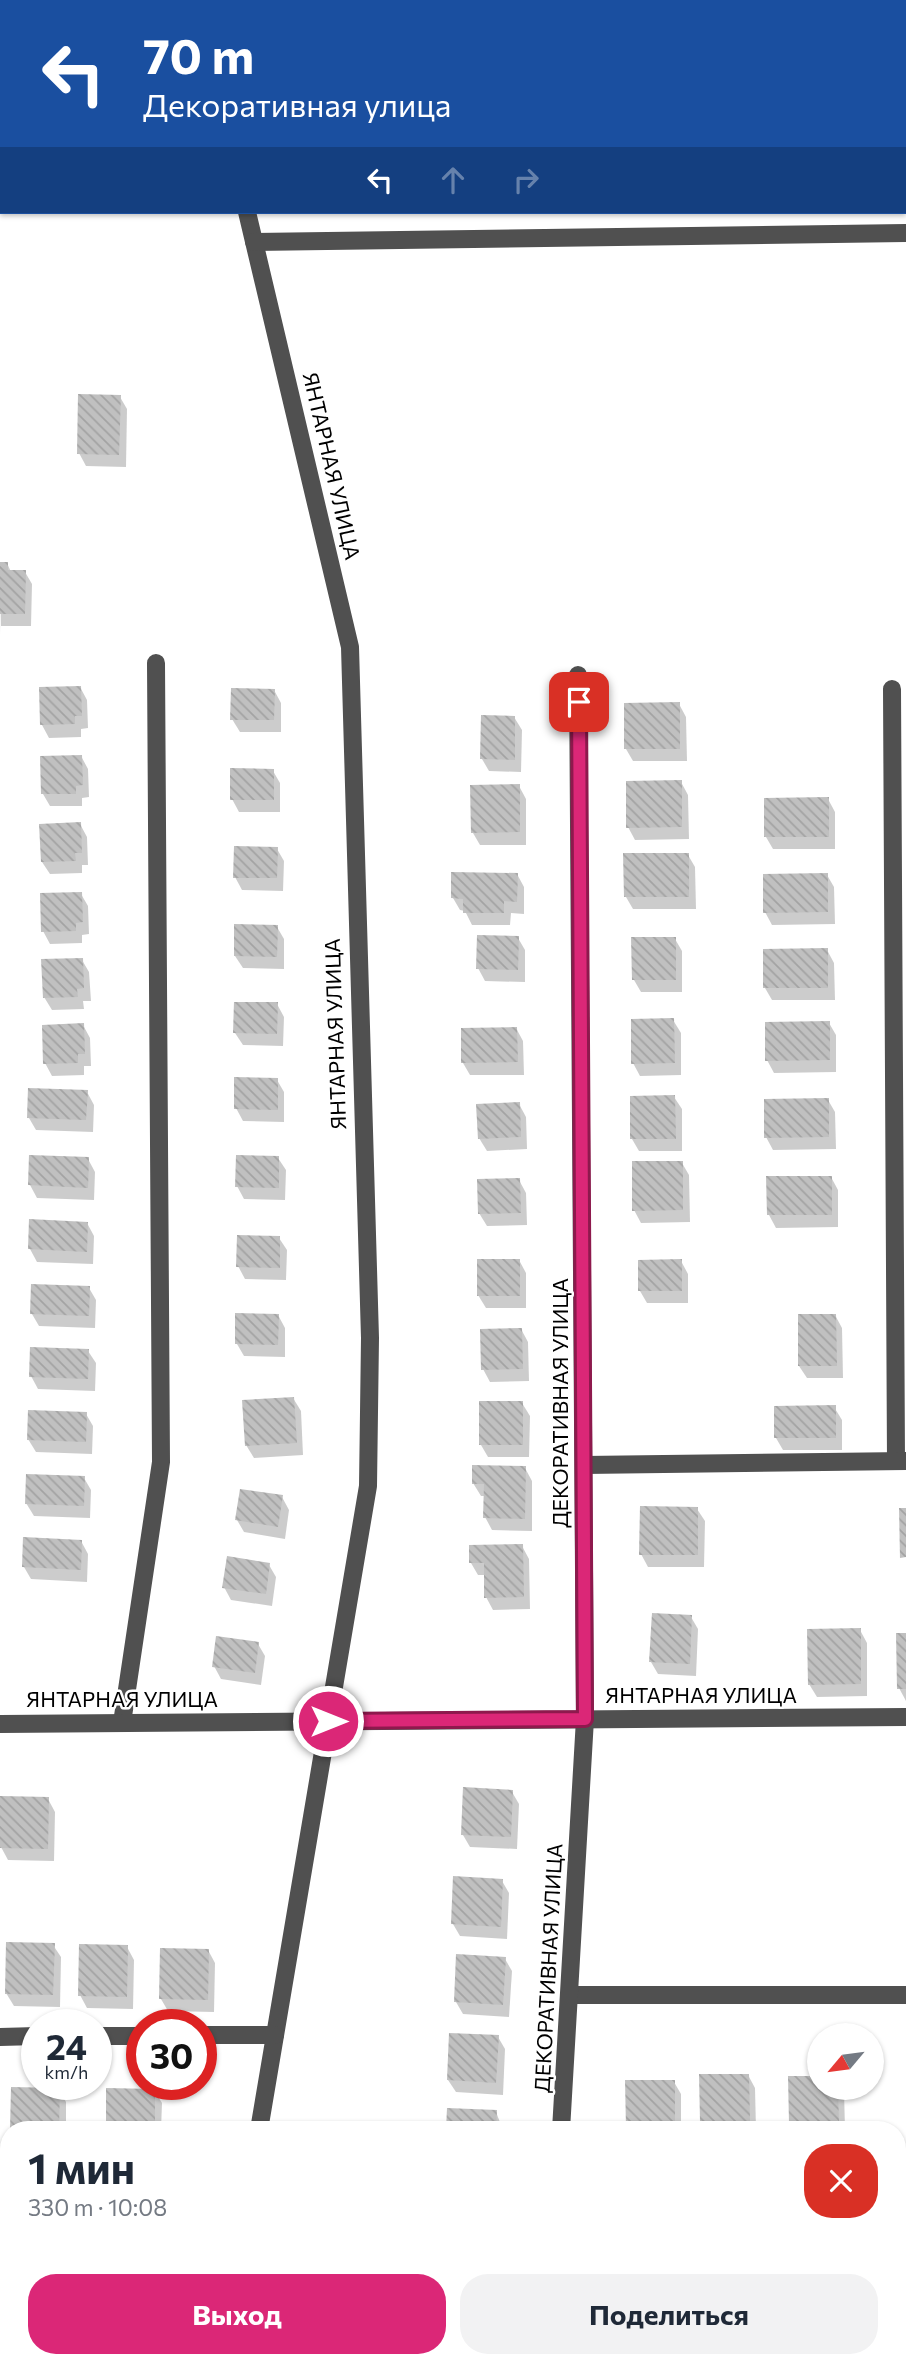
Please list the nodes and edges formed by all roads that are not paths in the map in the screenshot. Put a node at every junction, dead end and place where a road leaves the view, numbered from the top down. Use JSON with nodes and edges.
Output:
{"nodes":[{"id":1,"x":247,"y":214,"type":"edge"},
{"id":2,"x":906,"y":233,"type":"edge"},
{"id":3,"x":254,"y":242,"type":"junction"},
{"id":4,"x":156,"y":663,"type":"dead end"},
{"id":5,"x":579,"y":675,"type":"dead end"},
{"id":6,"x":892,"y":689,"type":"dead end"},
{"id":7,"x":901,"y":1461,"type":"edge"},
{"id":8,"x":584,"y":1465,"type":"junction"},
{"id":9,"x":906,"y":1717,"type":"edge"},
{"id":10,"x":585,"y":1719,"type":"junction"},
{"id":11,"x":328,"y":1721,"type":"junction"},
{"id":12,"x":122,"y":1723,"type":"junction"},
{"id":13,"x":0,"y":1724,"type":"edge"},
{"id":14,"x":570,"y":1996,"type":"junction"},
{"id":15,"x":906,"y":1996,"type":"edge"},
{"id":16,"x":217,"y":2035,"type":"edge"},
{"id":17,"x":275,"y":2035,"type":"junction"},
{"id":18,"x":21,"y":2036,"type":"edge"},
{"id":19,"x":0,"y":2037,"type":"edge"},
{"id":20,"x":261,"y":2121,"type":"edge"},
{"id":21,"x":562,"y":2121,"type":"edge"}],
"edges":[{"from":1,"to":3,"type":"street","name":"ЯНТАРНАЯ УЛИЦА"},
{"from":2,"to":3,"type":"street"},
{"from":3,"to":11,"type":"street","name":"ЯНТАРНАЯ УЛИЦА"},
{"from":4,"to":12,"type":"street"},
{"from":5,"to":8,"type":"street","name":"ДЕКОРАТИВНАЯ УЛИЦА"},
{"from":6,"to":7,"type":"street"},
{"from":7,"to":8,"type":"street"},
{"from":8,"to":10,"type":"street","name":"ДЕКОРАТИВНАЯ УЛИЦА"},
{"from":9,"to":10,"type":"street","name":"ЯНТАРНАЯ УЛИЦА"},
{"from":10,"to":11,"type":"street","name":"ЯНТАРНАЯ УЛИЦА"},
{"from":10,"to":14,"type":"street","name":"ДЕКОРАТИВНАЯ УЛИЦА"},
{"from":11,"to":12,"type":"street","name":"ЯНТАРНАЯ УЛИЦА"},
{"from":11,"to":17,"type":"street"},
{"from":12,"to":13,"type":"street","name":"ЯНТАРНАЯ УЛИЦА"},
{"from":14,"to":15,"type":"street"},
{"from":14,"to":21,"type":"street","name":"ДЕКОРАТИВНАЯ УЛИЦА"},
{"from":16,"to":17,"type":"street"},
{"from":17,"to":20,"type":"street"},
{"from":18,"to":19,"type":"street"}]}
